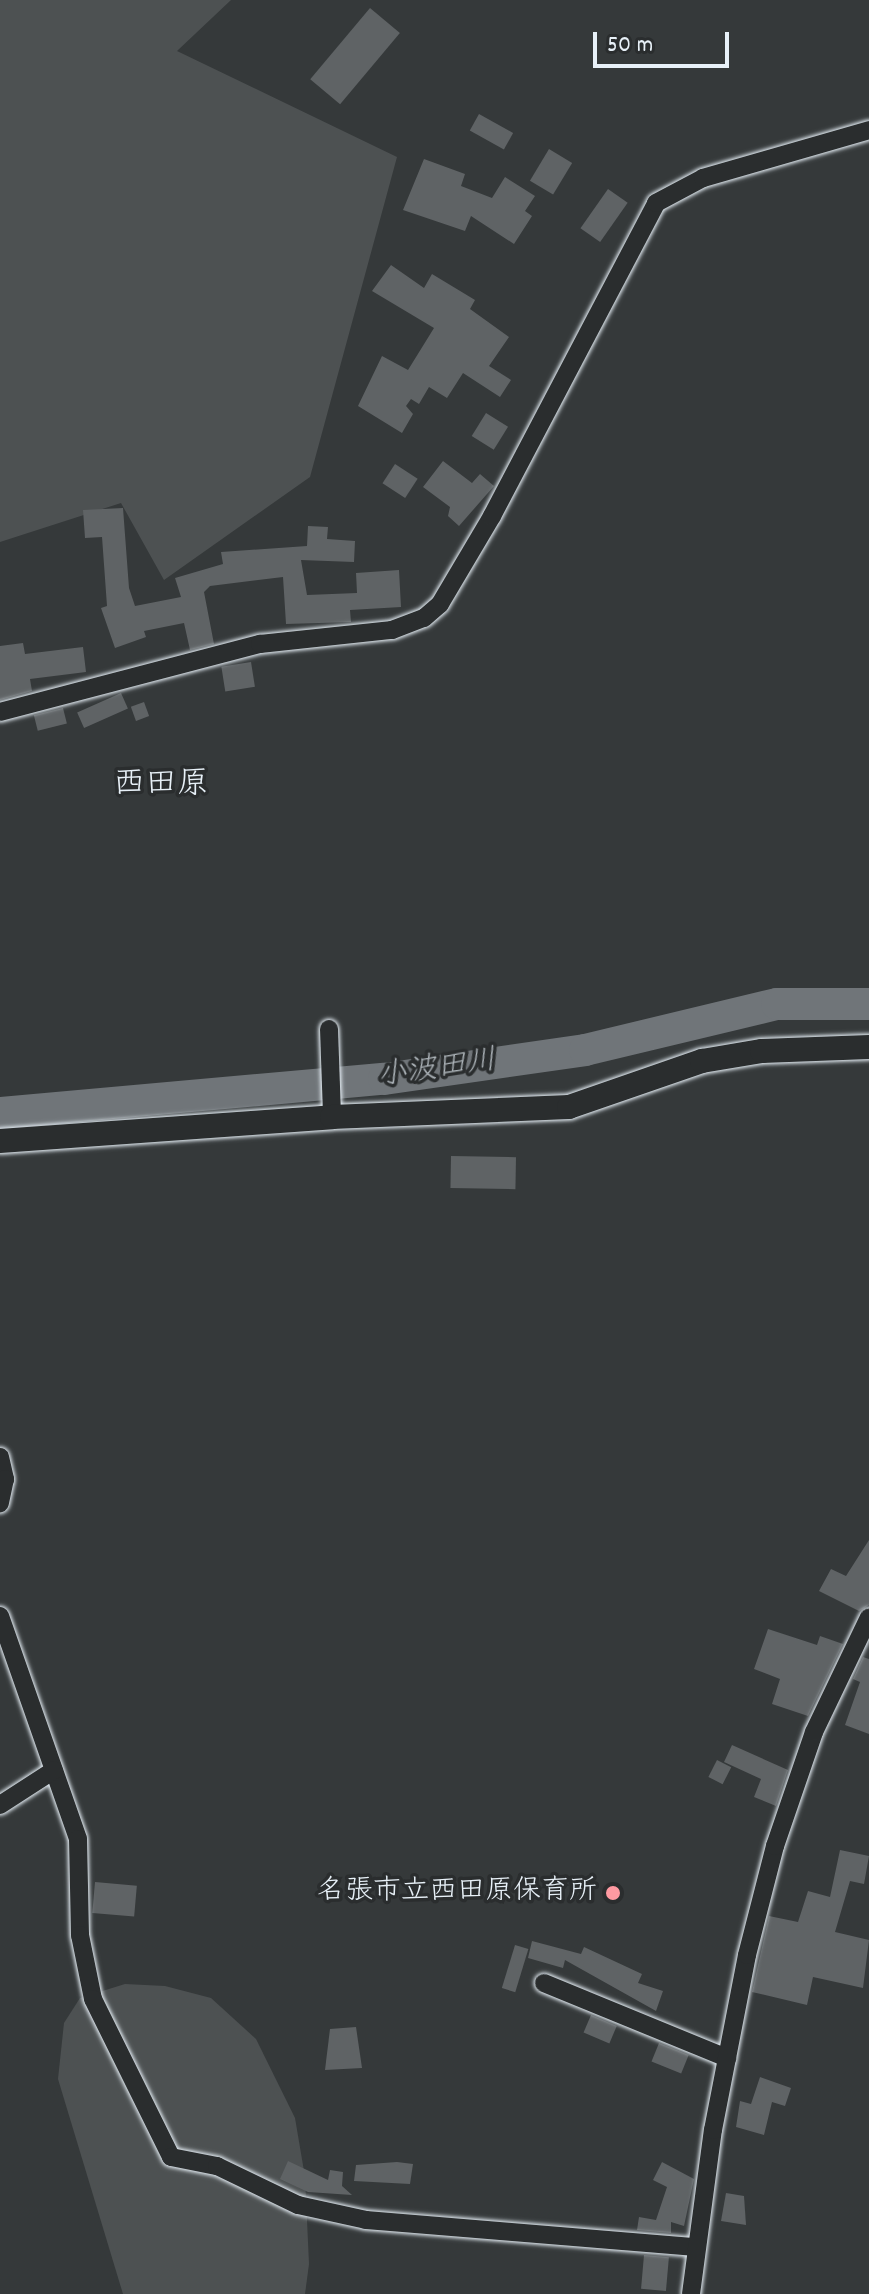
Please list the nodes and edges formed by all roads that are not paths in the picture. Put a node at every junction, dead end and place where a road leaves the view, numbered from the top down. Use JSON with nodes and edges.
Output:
{"nodes":[{"id":1,"x":869,"y":130,"type":"edge"},
{"id":2,"x":0,"y":712,"type":"edge"},
{"id":3,"x":329,"y":1029,"type":"dead end"},
{"id":4,"x":869,"y":1047,"type":"edge"},
{"id":5,"x":332,"y":1110,"type":"junction"},
{"id":6,"x":0,"y":1141,"type":"edge"},
{"id":7,"x":0,"y":1457,"type":"edge"},
{"id":8,"x":0,"y":1503,"type":"edge"},
{"id":9,"x":0,"y":1616,"type":"edge"},
{"id":10,"x":869,"y":1617,"type":"edge"},
{"id":11,"x":54,"y":1770,"type":"junction"},
{"id":12,"x":0,"y":1805,"type":"edge"},
{"id":13,"x":544,"y":1983,"type":"dead end"},
{"id":14,"x":727,"y":2058,"type":"junction"},
{"id":15,"x":696,"y":2247,"type":"junction"},
{"id":16,"x":691,"y":2294,"type":"edge"}],
"edges":[{"from":1,"to":2,"type":"street"},
{"from":3,"to":5,"type":"street"},
{"from":4,"to":5,"type":"street"},
{"from":5,"to":6,"type":"street"},
{"from":7,"to":8,"type":"street"},
{"from":9,"to":11,"type":"street"},
{"from":10,"to":14,"type":"street"},
{"from":11,"to":12,"type":"street"},
{"from":11,"to":15,"type":"street"},
{"from":13,"to":14,"type":"street"},
{"from":14,"to":15,"type":"street"},
{"from":15,"to":16,"type":"street"}]}
